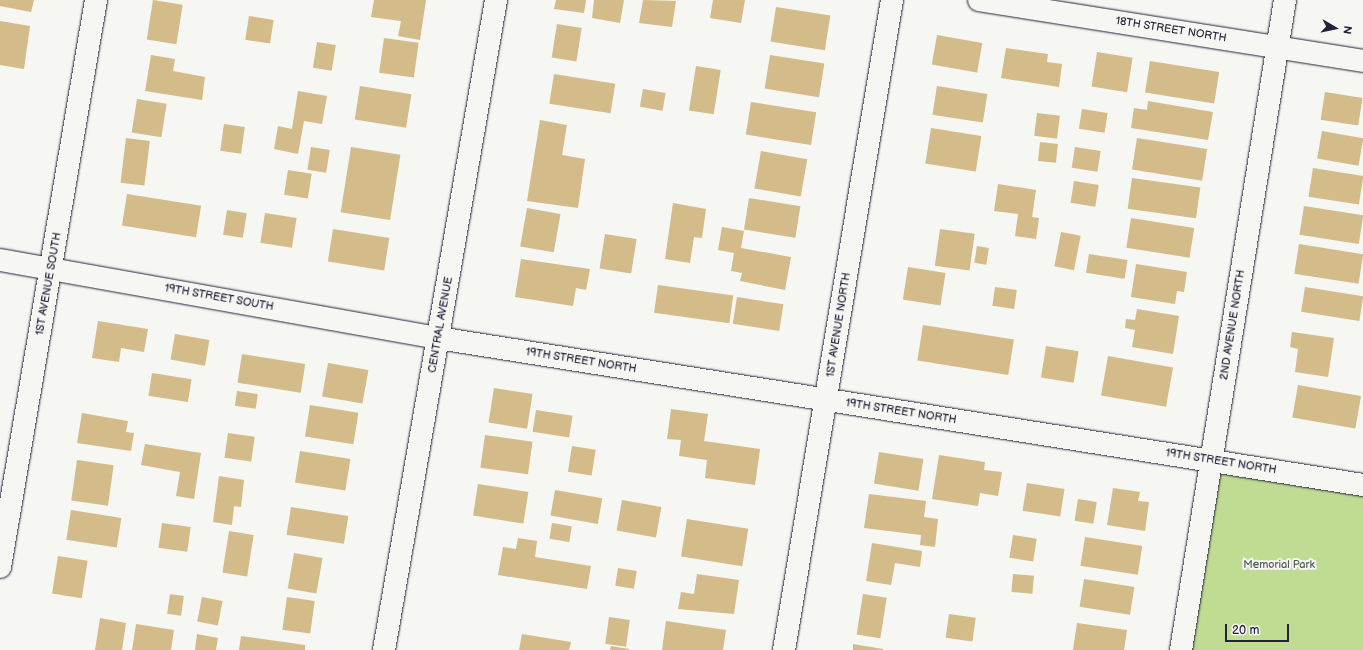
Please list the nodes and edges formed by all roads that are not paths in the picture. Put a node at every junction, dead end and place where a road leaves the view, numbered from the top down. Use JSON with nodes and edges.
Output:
{"nodes":[{"id":1,"x":96,"y":0,"type":"edge"},
{"id":2,"x":496,"y":0,"type":"edge"},
{"id":3,"x":892,"y":0,"type":"edge"},
{"id":4,"x":979,"y":0,"type":"edge"},
{"id":5,"x":1285,"y":0,"type":"edge"},
{"id":6,"x":1277,"y":47,"type":"junction"},
{"id":7,"x":1363,"y":61,"type":"edge"},
{"id":8,"x":0,"y":260,"type":"edge"},
{"id":9,"x":52,"y":268,"type":"junction"},
{"id":10,"x":438,"y":338,"type":"junction"},
{"id":11,"x":826,"y":400,"type":"junction"},
{"id":12,"x":1212,"y":460,"type":"junction"},
{"id":13,"x":1363,"y":485,"type":"edge"},
{"id":14,"x":0,"y":567,"type":"edge"},
{"id":15,"x":384,"y":650,"type":"edge"},
{"id":16,"x":784,"y":650,"type":"edge"},
{"id":17,"x":1181,"y":650,"type":"edge"}],
"edges":[{"from":1,"to":9,"type":"street","name":"1ST AVENUE SOUTH"},
{"from":2,"to":10,"type":"street","name":"CENTRAL AVENUE"},
{"from":3,"to":11,"type":"street","name":"1ST AVENUE NORTH"},
{"from":4,"to":6,"type":"street","name":"18TH STREET NORTH"},
{"from":5,"to":6,"type":"street","name":"2ND AVENUE NORTH"},
{"from":6,"to":7,"type":"street","name":"18TH STREET NORTH"},
{"from":6,"to":12,"type":"street","name":"2ND AVENUE NORTH"},
{"from":8,"to":9,"type":"street","name":"19TH STREET SOUTH"},
{"from":9,"to":10,"type":"street","name":"19TH STREET SOUTH"},
{"from":9,"to":14,"type":"street","name":"1ST AVENUE SOUTH"},
{"from":10,"to":11,"type":"street","name":"19TH STREET NORTH"},
{"from":10,"to":15,"type":"street","name":"CENTRAL AVENUE"},
{"from":11,"to":12,"type":"street","name":"19TH STREET NORTH"},
{"from":11,"to":16,"type":"street","name":"1ST AVENUE NORTH"},
{"from":12,"to":13,"type":"street","name":"19TH STREET NORTH"},
{"from":12,"to":17,"type":"street","name":"2ND AVENUE NORTH"}]}
